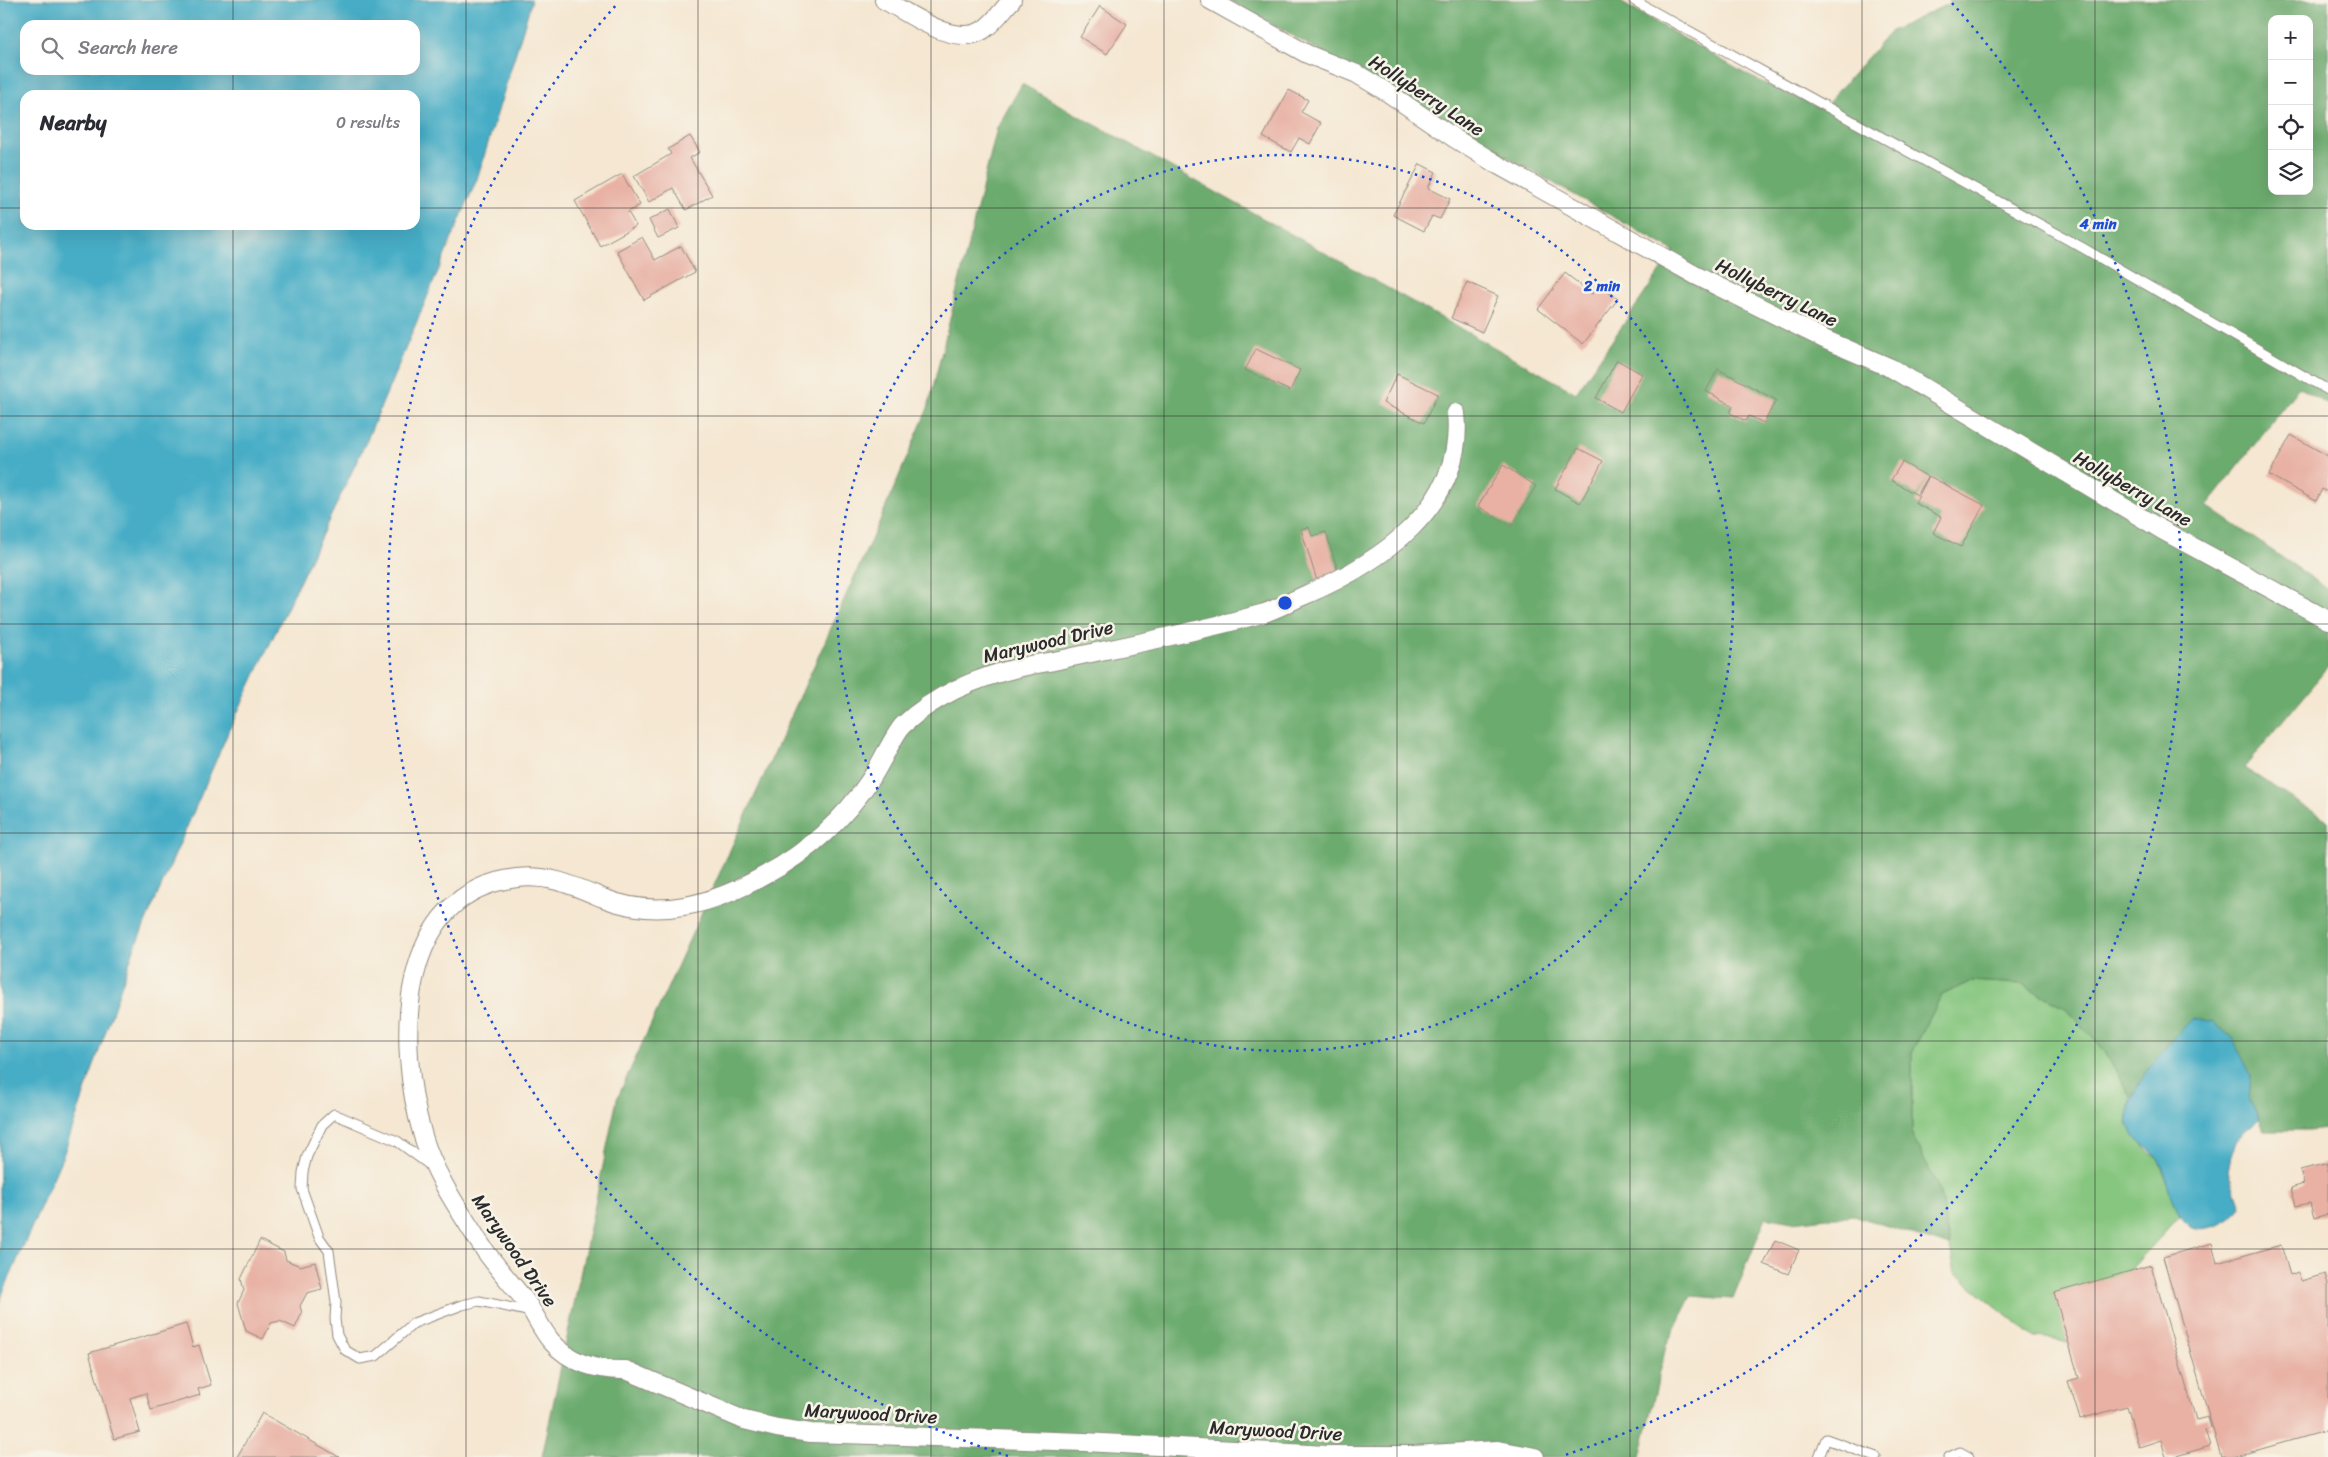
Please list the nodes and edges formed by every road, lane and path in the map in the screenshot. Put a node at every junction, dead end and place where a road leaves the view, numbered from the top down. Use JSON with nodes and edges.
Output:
{"nodes":[{"id":1,"x":884,"y":0,"type":"edge"},
{"id":2,"x":1012,"y":0,"type":"edge"},
{"id":3,"x":1210,"y":0,"type":"edge"},
{"id":4,"x":1633,"y":0,"type":"edge"},
{"id":5,"x":2328,"y":390,"type":"edge"},
{"id":6,"x":1456,"y":413,"type":"dead end"},
{"id":7,"x":2328,"y":620,"type":"edge"},
{"id":8,"x":435,"y":1169,"type":"junction"},
{"id":9,"x":535,"y":1312,"type":"junction"},
{"id":10,"x":1535,"y":1457,"type":"edge"},
{"id":11,"x":1819,"y":1457,"type":"edge"},
{"id":12,"x":1876,"y":1457,"type":"edge"},
{"id":13,"x":1949,"y":1457,"type":"edge"},
{"id":14,"x":1969,"y":1457,"type":"edge"}],
"edges":[{"from":1,"to":2,"type":"street"},
{"from":3,"to":7,"type":"street","name":"Hollyberry Lane"},
{"from":4,"to":5,"type":"lane"},
{"from":6,"to":8,"type":"street","name":"Marywood Drive"},
{"from":8,"to":9,"type":"street","name":"Marywood Drive"},
{"from":8,"to":9,"type":"lane"},
{"from":9,"to":10,"type":"street","name":"Marywood Drive"},
{"from":11,"to":12,"type":"lane"},
{"from":13,"to":14,"type":"lane"}]}
